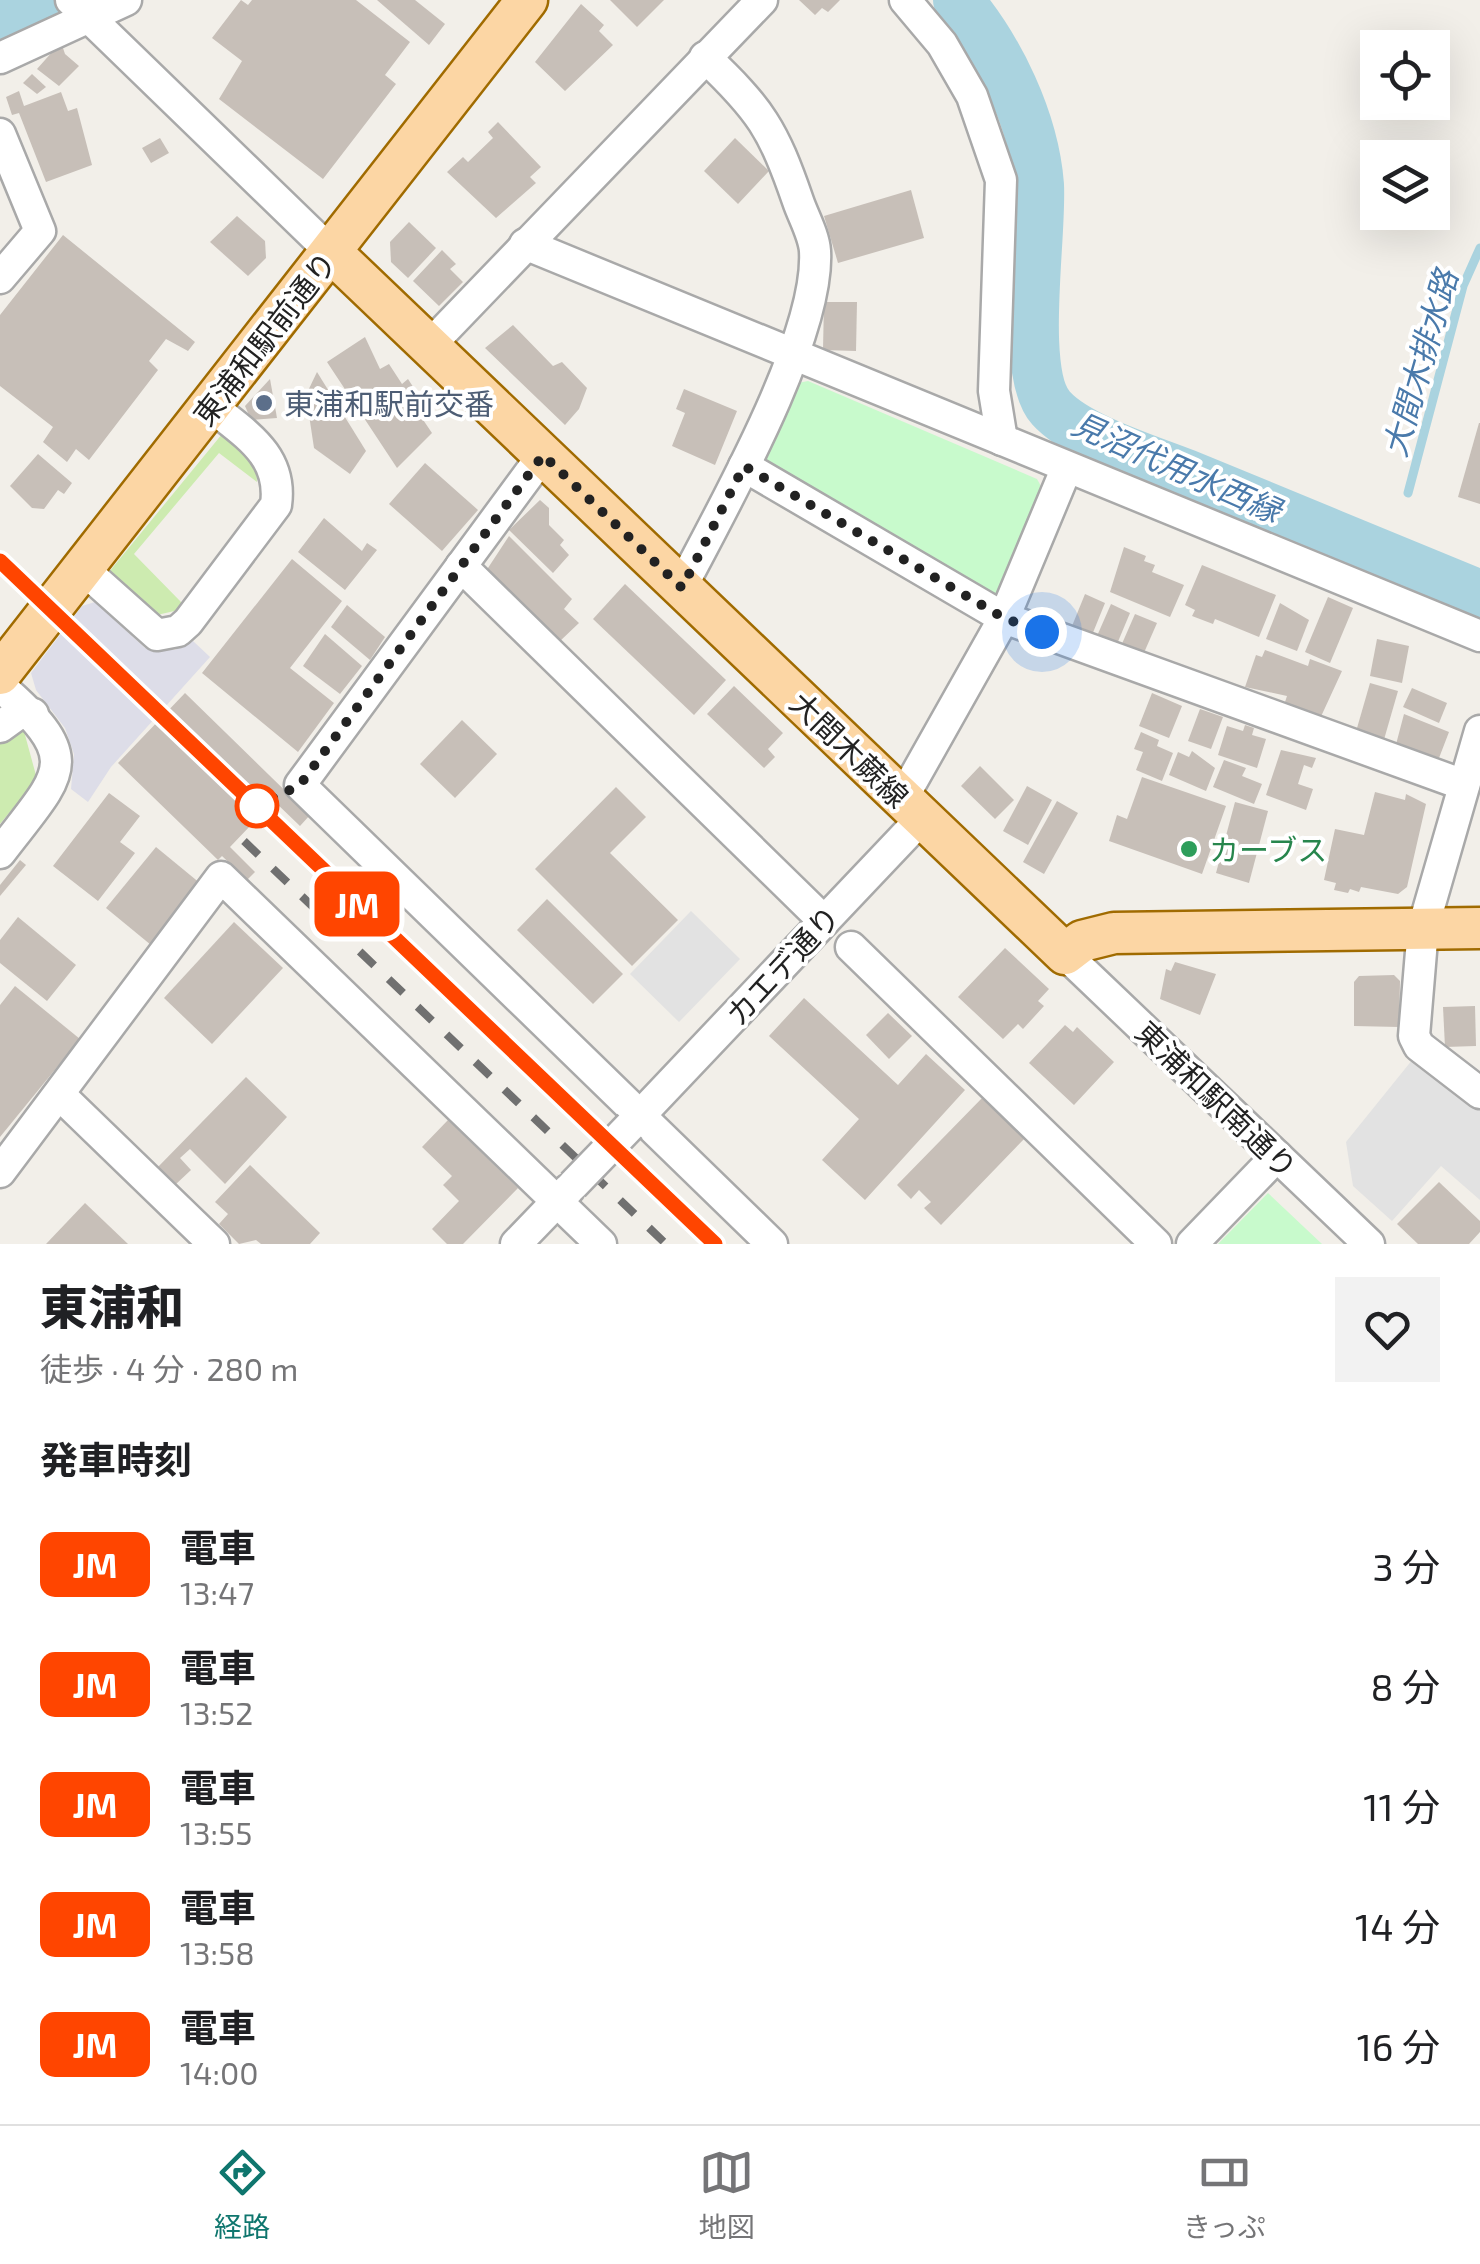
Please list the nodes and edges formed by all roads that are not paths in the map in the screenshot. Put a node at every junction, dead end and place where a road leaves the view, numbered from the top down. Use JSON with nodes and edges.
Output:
{"nodes":[{"id":1,"x":126,"y":0,"type":"edge"},
{"id":2,"x":527,"y":0,"type":"edge"},
{"id":3,"x":762,"y":0,"type":"edge"},
{"id":4,"x":905,"y":0,"type":"edge"},
{"id":5,"x":79,"y":9,"type":"edge"},
{"id":6,"x":0,"y":58,"type":"edge"},
{"id":7,"x":705,"y":58,"type":"junction"},
{"id":8,"x":0,"y":134,"type":"edge"},
{"id":9,"x":525,"y":244,"type":"junction"},
{"id":10,"x":331,"y":252,"type":"junction"},
{"id":11,"x":0,"y":278,"type":"edge"},
{"id":12,"x":429,"y":346,"type":"junction"},
{"id":13,"x":792,"y":354,"type":"junction"},
{"id":14,"x":211,"y":406,"type":"junction"},
{"id":15,"x":1002,"y":440,"type":"junction"},
{"id":16,"x":543,"y":455,"type":"junction"},
{"id":17,"x":744,"y":466,"type":"junction"},
{"id":18,"x":1068,"y":467,"type":"junction"},
{"id":19,"x":462,"y":566,"type":"junction"},
{"id":20,"x":83,"y":569,"type":"junction"},
{"id":21,"x":682,"y":588,"type":"junction"},
{"id":22,"x":1004,"y":618,"type":"junction"},
{"id":23,"x":1480,"y":636,"type":"edge"},
{"id":24,"x":0,"y":674,"type":"edge"},
{"id":25,"x":0,"y":686,"type":"edge"},
{"id":26,"x":32,"y":714,"type":"junction"},
{"id":27,"x":0,"y":727,"type":"edge"},
{"id":28,"x":1480,"y":732,"type":"edge"},
{"id":29,"x":1464,"y":785,"type":"junction"},
{"id":30,"x":912,"y":808,"type":"junction"},
{"id":31,"x":0,"y":853,"type":"edge"},
{"id":32,"x":824,"y":920,"type":"junction"},
{"id":33,"x":1423,"y":928,"type":"junction"},
{"id":34,"x":1480,"y":928,"type":"edge"},
{"id":35,"x":851,"y":946,"type":"dead end"},
{"id":36,"x":1065,"y":954,"type":"junction"},
{"id":37,"x":1480,"y":1093,"type":"edge"},
{"id":38,"x":60,"y":1095,"type":"junction"},
{"id":39,"x":636,"y":1120,"type":"junction"},
{"id":40,"x":1277,"y":1156,"type":"junction"},
{"id":41,"x":0,"y":1172,"type":"edge"},
{"id":42,"x":565,"y":1193,"type":"junction"},
{"id":43,"x":214,"y":1244,"type":"edge"},
{"id":44,"x":516,"y":1244,"type":"edge"},
{"id":45,"x":601,"y":1244,"type":"edge"},
{"id":46,"x":772,"y":1244,"type":"edge"},
{"id":47,"x":1156,"y":1244,"type":"edge"},
{"id":48,"x":1192,"y":1244,"type":"edge"},
{"id":49,"x":1369,"y":1244,"type":"edge"}],
"edges":[{"from":1,"to":5,"type":"street"},
{"from":2,"to":10,"type":"main road","name":"東浦和駅前通り"},
{"from":3,"to":7,"type":"street"},
{"from":4,"to":15,"type":"street"},
{"from":5,"to":6,"type":"street"},
{"from":5,"to":10,"type":"street"},
{"from":7,"to":9,"type":"street"},
{"from":7,"to":13,"type":"street"},
{"from":8,"to":11,"type":"street"},
{"from":9,"to":12,"type":"street"},
{"from":9,"to":13,"type":"street"},
{"from":10,"to":12,"type":"main road","name":"大間木蕨線"},
{"from":10,"to":14,"type":"main road","name":"東浦和駅前通り"},
{"from":12,"to":16,"type":"main road","name":"大間木蕨線"},
{"from":13,"to":15,"type":"street"},
{"from":13,"to":17,"type":"street"},
{"from":14,"to":20,"type":"main road","name":"東浦和駅前通り"},
{"from":14,"to":20,"type":"street"},
{"from":15,"to":18,"type":"street"},
{"from":16,"to":19,"type":"street"},
{"from":16,"to":21,"type":"main road","name":"大間木蕨線"},
{"from":17,"to":21,"type":"street"},
{"from":17,"to":22,"type":"street"},
{"from":18,"to":22,"type":"street","name":"カエデ通り"},
{"from":18,"to":23,"type":"street"},
{"from":19,"to":32,"type":"street"},
{"from":19,"to":39,"type":"street"},
{"from":20,"to":24,"type":"main road","name":"東浦和駅前通り"},
{"from":21,"to":30,"type":"main road","name":"大間木蕨線"},
{"from":22,"to":29,"type":"street"},
{"from":22,"to":30,"type":"street","name":"カエデ通り"},
{"from":25,"to":26,"type":"street"},
{"from":26,"to":27,"type":"street"},
{"from":26,"to":31,"type":"street"},
{"from":28,"to":29,"type":"street"},
{"from":29,"to":33,"type":"street"},
{"from":30,"to":32,"type":"street","name":"カエデ通り"},
{"from":30,"to":36,"type":"main road","name":"大間木蕨線"},
{"from":32,"to":39,"type":"street","name":"カエデ通り"},
{"from":33,"to":34,"type":"main road"},
{"from":33,"to":36,"type":"main road"},
{"from":33,"to":37,"type":"street"},
{"from":35,"to":47,"type":"street"},
{"from":36,"to":40,"type":"street","name":"東浦和駅南通り"},
{"from":38,"to":41,"type":"street"},
{"from":38,"to":42,"type":"street"},
{"from":38,"to":43,"type":"street"},
{"from":39,"to":42,"type":"street","name":"カエデ通り","bridge":true},
{"from":39,"to":46,"type":"street"},
{"from":40,"to":48,"type":"street"},
{"from":40,"to":49,"type":"street","name":"東浦和駅南通り"},
{"from":42,"to":44,"type":"street"},
{"from":42,"to":45,"type":"street"}]}
